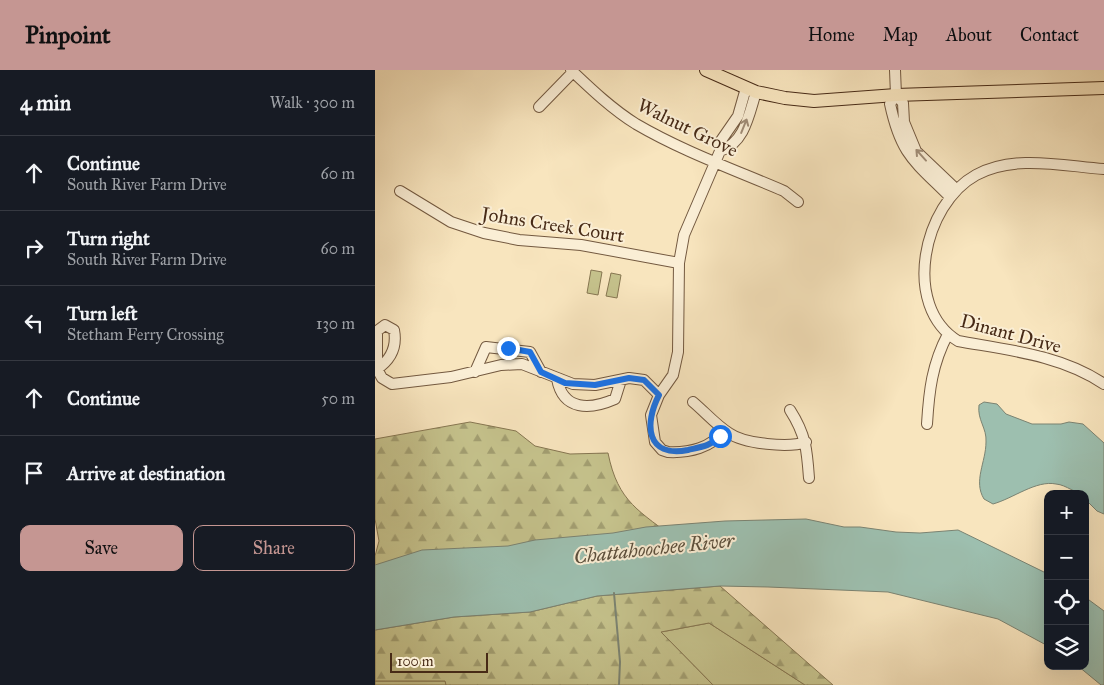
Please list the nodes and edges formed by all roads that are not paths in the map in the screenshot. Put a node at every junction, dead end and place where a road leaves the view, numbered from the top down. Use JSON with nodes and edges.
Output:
{"nodes":[{"id":1,"x":706,"y":70,"type":"edge"},
{"id":2,"x":895,"y":70,"type":"edge"},
{"id":3,"x":572,"y":71,"type":"edge"},
{"id":4,"x":1104,"y":88,"type":"edge"},
{"id":5,"x":751,"y":90,"type":"junction"},
{"id":6,"x":896,"y":95,"type":"junction"},
{"id":7,"x":539,"y":108,"type":"dead end"},
{"id":8,"x":715,"y":161,"type":"junction"},
{"id":9,"x":1104,"y":169,"type":"edge"},
{"id":10,"x":400,"y":191,"type":"dead end"},
{"id":11,"x":953,"y":192,"type":"junction"},
{"id":12,"x":798,"y":202,"type":"dead end"},
{"id":13,"x":679,"y":263,"type":"junction"},
{"id":14,"x":948,"y":334,"type":"junction"},
{"id":15,"x":377,"y":369,"type":"dead end"},
{"id":16,"x":475,"y":372,"type":"junction"},
{"id":17,"x":541,"y":372,"type":"junction"},
{"id":18,"x":557,"y":379,"type":"junction"},
{"id":19,"x":621,"y":380,"type":"junction"},
{"id":20,"x":1104,"y":384,"type":"edge"},
{"id":21,"x":659,"y":395,"type":"junction"},
{"id":22,"x":693,"y":402,"type":"dead end"},
{"id":23,"x":790,"y":410,"type":"dead end"},
{"id":24,"x":927,"y":424,"type":"dead end"},
{"id":25,"x":724,"y":430,"type":"junction"},
{"id":26,"x":806,"y":442,"type":"junction"},
{"id":27,"x":809,"y":478,"type":"dead end"}],
"edges":[{"from":1,"to":5,"type":"main road"},
{"from":2,"to":6,"type":"street"},
{"from":3,"to":7,"type":"street"},
{"from":3,"to":8,"type":"street","name":"Walnut Grove"},
{"from":4,"to":6,"type":"main road"},
{"from":5,"to":6,"type":"main road"},
{"from":5,"to":8,"type":"street"},
{"from":6,"to":11,"type":"street"},
{"from":8,"to":12,"type":"street","name":"Walnut Grove"},
{"from":8,"to":13,"type":"street"},
{"from":9,"to":11,"type":"street","name":"Dinant Drive"},
{"from":10,"to":13,"type":"street","name":"Johns Creek Court"},
{"from":11,"to":14,"type":"street","name":"Dinant Drive"},
{"from":13,"to":21,"type":"street"},
{"from":14,"to":20,"type":"street","name":"Dinant Drive"},
{"from":14,"to":24,"type":"street"},
{"from":15,"to":16,"type":"street"},
{"from":16,"to":17,"type":"street"},
{"from":16,"to":17,"type":"street"},
{"from":17,"to":18,"type":"street"},
{"from":18,"to":19,"type":"street"},
{"from":18,"to":19,"type":"street"},
{"from":19,"to":21,"type":"street"},
{"from":21,"to":25,"type":"street"},
{"from":22,"to":25,"type":"street"},
{"from":23,"to":26,"type":"street"},
{"from":25,"to":26,"type":"street"},
{"from":26,"to":27,"type":"street"}]}
